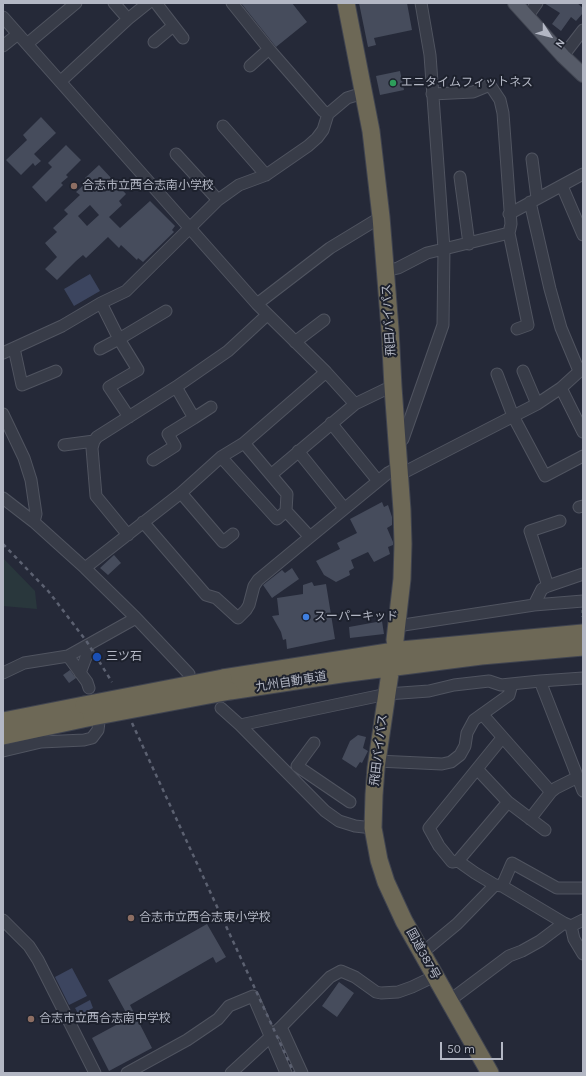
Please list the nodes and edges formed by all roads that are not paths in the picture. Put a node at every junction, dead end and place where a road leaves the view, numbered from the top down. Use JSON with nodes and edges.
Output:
{"nodes":[{"id":1,"x":76,"y":3,"type":"edge"},
{"id":2,"x":114,"y":3,"type":"edge"},
{"id":3,"x":148,"y":3,"type":"edge"},
{"id":4,"x":156,"y":3,"type":"edge"},
{"id":5,"x":232,"y":3,"type":"edge"},
{"id":6,"x":346,"y":3,"type":"edge"},
{"id":7,"x":421,"y":3,"type":"edge"},
{"id":8,"x":515,"y":3,"type":"edge"},
{"id":9,"x":537,"y":3,"type":"edge"},
{"id":10,"x":3,"y":17,"type":"edge"},
{"id":11,"x":527,"y":17,"type":"junction"},
{"id":12,"x":128,"y":19,"type":"junction"},
{"id":13,"x":173,"y":26,"type":"junction"},
{"id":14,"x":583,"y":30,"type":"edge"},
{"id":15,"x":18,"y":34,"type":"junction"},
{"id":16,"x":183,"y":38,"type":"dead end"},
{"id":17,"x":154,"y":42,"type":"dead end"},
{"id":18,"x":27,"y":44,"type":"junction"},
{"id":19,"x":3,"y":46,"type":"edge"},
{"id":20,"x":269,"y":49,"type":"junction"},
{"id":21,"x":563,"y":56,"type":"junction"},
{"id":22,"x":250,"y":66,"type":"dead end"},
{"id":23,"x":583,"y":75,"type":"edge"},
{"id":24,"x":61,"y":81,"type":"junction"},
{"id":25,"x":363,"y":94,"type":"junction"},
{"id":26,"x":432,"y":94,"type":"junction"},
{"id":27,"x":328,"y":114,"type":"junction"},
{"id":28,"x":223,"y":126,"type":"dead end"},
{"id":29,"x":176,"y":154,"type":"dead end"},
{"id":30,"x":532,"y":159,"type":"dead end"},
{"id":31,"x":583,"y":174,"type":"edge"},
{"id":32,"x":266,"y":175,"type":"junction"},
{"id":33,"x":460,"y":177,"type":"dead end"},
{"id":34,"x":562,"y":186,"type":"junction"},
{"id":35,"x":218,"y":200,"type":"junction"},
{"id":36,"x":533,"y":200,"type":"junction"},
{"id":37,"x":509,"y":214,"type":"junction"},
{"id":38,"x":381,"y":217,"type":"junction"},
{"id":39,"x":189,"y":228,"type":"junction"},
{"id":40,"x":509,"y":233,"type":"junction"},
{"id":41,"x":583,"y":235,"type":"edge"},
{"id":42,"x":469,"y":244,"type":"junction"},
{"id":43,"x":444,"y":249,"type":"junction"},
{"id":44,"x":386,"y":271,"type":"junction"},
{"id":45,"x":101,"y":303,"type":"junction"},
{"id":46,"x":257,"y":304,"type":"junction"},
{"id":47,"x":166,"y":311,"type":"dead end"},
{"id":48,"x":267,"y":315,"type":"junction"},
{"id":49,"x":324,"y":320,"type":"dead end"},
{"id":50,"x":517,"y":330,"type":"dead end"},
{"id":51,"x":119,"y":339,"type":"junction"},
{"id":52,"x":295,"y":342,"type":"junction"},
{"id":53,"x":14,"y":348,"type":"junction"},
{"id":54,"x":100,"y":349,"type":"dead end"},
{"id":55,"x":3,"y":353,"type":"edge"},
{"id":56,"x":523,"y":370,"type":"dead end"},
{"id":57,"x":581,"y":370,"type":"edge"},
{"id":58,"x":56,"y":371,"type":"dead end"},
{"id":59,"x":326,"y":372,"type":"junction"},
{"id":60,"x":497,"y":374,"type":"dead end"},
{"id":61,"x":176,"y":387,"type":"junction"},
{"id":62,"x":393,"y":387,"type":"junction"},
{"id":63,"x":561,"y":388,"type":"junction"},
{"id":64,"x":355,"y":404,"type":"junction"},
{"id":65,"x":537,"y":404,"type":"junction"},
{"id":66,"x":211,"y":407,"type":"dead end"},
{"id":67,"x":3,"y":414,"type":"edge"},
{"id":68,"x":514,"y":416,"type":"junction"},
{"id":69,"x":129,"y":417,"type":"junction"},
{"id":70,"x":194,"y":418,"type":"junction"},
{"id":71,"x":331,"y":424,"type":"junction"},
{"id":72,"x":583,"y":432,"type":"edge"},
{"id":73,"x":94,"y":441,"type":"junction"},
{"id":74,"x":244,"y":443,"type":"junction"},
{"id":75,"x":64,"y":445,"type":"dead end"},
{"id":76,"x":397,"y":446,"type":"junction"},
{"id":77,"x":298,"y":452,"type":"junction"},
{"id":78,"x":221,"y":456,"type":"junction"},
{"id":79,"x":583,"y":456,"type":"edge"},
{"id":80,"x":153,"y":460,"type":"dead end"},
{"id":81,"x":399,"y":471,"type":"junction"},
{"id":82,"x":272,"y":474,"type":"junction"},
{"id":83,"x":378,"y":481,"type":"junction"},
{"id":84,"x":181,"y":493,"type":"junction"},
{"id":85,"x":3,"y":498,"type":"edge"},
{"id":86,"x":344,"y":508,"type":"junction"},
{"id":87,"x":286,"y":511,"type":"junction"},
{"id":88,"x":560,"y":521,"type":"dead end"},
{"id":89,"x":34,"y":522,"type":"junction"},
{"id":90,"x":144,"y":522,"type":"junction"},
{"id":91,"x":233,"y":534,"type":"dead end"},
{"id":92,"x":128,"y":535,"type":"junction"},
{"id":93,"x":310,"y":537,"type":"junction"},
{"id":94,"x":85,"y":568,"type":"junction"},
{"id":95,"x":583,"y":574,"type":"edge"},
{"id":96,"x":548,"y":586,"type":"junction"},
{"id":97,"x":583,"y":601,"type":"edge"},
{"id":98,"x":534,"y":605,"type":"junction"},
{"id":99,"x":136,"y":618,"type":"junction"},
{"id":100,"x":396,"y":633,"type":"joint"},
{"id":101,"x":583,"y":633,"type":"edge"},
{"id":102,"x":583,"y":647,"type":"edge"},
{"id":103,"x":86,"y":650,"type":"junction"},
{"id":104,"x":70,"y":655,"type":"junction"},
{"id":105,"x":3,"y":673,"type":"edge"},
{"id":106,"x":80,"y":673,"type":"junction"},
{"id":107,"x":390,"y":673,"type":"dead end"},
{"id":108,"x":189,"y":674,"type":"dead end"},
{"id":109,"x":583,"y":678,"type":"edge"},
{"id":110,"x":540,"y":681,"type":"junction"},
{"id":111,"x":512,"y":684,"type":"junction"},
{"id":112,"x":226,"y":685,"type":"junction"},
{"id":113,"x":89,"y":688,"type":"dead end"},
{"id":114,"x":387,"y":694,"type":"junction"},
{"id":115,"x":221,"y":708,"type":"dead end"},
{"id":116,"x":92,"y":714,"type":"junction"},
{"id":117,"x":483,"y":715,"type":"junction"},
{"id":118,"x":3,"y":721,"type":"edge"},
{"id":119,"x":240,"y":725,"type":"junction"},
{"id":120,"x":3,"y":736,"type":"edge"},
{"id":121,"x":502,"y":738,"type":"junction"},
{"id":122,"x":314,"y":743,"type":"dead end"},
{"id":123,"x":3,"y":751,"type":"edge"},
{"id":124,"x":377,"y":761,"type":"junction"},
{"id":125,"x":297,"y":766,"type":"junction"},
{"id":126,"x":477,"y":769,"type":"junction"},
{"id":127,"x":288,"y":775,"type":"junction"},
{"id":128,"x":578,"y":778,"type":"junction"},
{"id":129,"x":583,"y":791,"type":"edge"},
{"id":130,"x":551,"y":792,"type":"junction"},
{"id":131,"x":350,"y":802,"type":"dead end"},
{"id":132,"x":508,"y":802,"type":"junction"},
{"id":133,"x":530,"y":819,"type":"junction"},
{"id":134,"x":373,"y":828,"type":"junction"},
{"id":135,"x":545,"y":830,"type":"dead end"},
{"id":136,"x":458,"y":861,"type":"junction"},
{"id":137,"x":499,"y":885,"type":"junction"},
{"id":138,"x":583,"y":888,"type":"edge"},
{"id":139,"x":3,"y":920,"type":"edge"},
{"id":140,"x":583,"y":920,"type":"edge"},
{"id":141,"x":567,"y":925,"type":"junction"},
{"id":142,"x":422,"y":953,"type":"junction"},
{"id":143,"x":583,"y":954,"type":"edge"},
{"id":144,"x":435,"y":976,"type":"junction"},
{"id":145,"x":449,"y":1001,"type":"junction"},
{"id":146,"x":281,"y":1027,"type":"junction"},
{"id":147,"x":270,"y":1036,"type":"junction"},
{"id":148,"x":94,"y":1073,"type":"edge"},
{"id":149,"x":127,"y":1073,"type":"edge"},
{"id":150,"x":231,"y":1073,"type":"edge"},
{"id":151,"x":286,"y":1073,"type":"edge"},
{"id":152,"x":302,"y":1073,"type":"edge"},
{"id":153,"x":490,"y":1073,"type":"edge"}],
"edges":[{"from":1,"to":18,"type":"street"},
{"from":2,"to":12,"type":"street"},
{"from":3,"to":12,"type":"street"},
{"from":4,"to":13,"type":"street"},
{"from":5,"to":20,"type":"street"},
{"from":6,"to":25,"type":"highway","name":"飛田バイパス"},
{"from":7,"to":26,"type":"street"},
{"from":8,"to":11,"type":"main road"},
{"from":9,"to":11,"type":"street"},
{"from":10,"to":15,"type":"street"},
{"from":11,"to":21,"type":"main road"},
{"from":12,"to":24,"type":"street"},
{"from":13,"to":16,"type":"street"},
{"from":13,"to":17,"type":"street"},
{"from":14,"to":21,"type":"street"},
{"from":15,"to":18,"type":"street"},
{"from":15,"to":19,"type":"street"},
{"from":18,"to":24,"type":"street"},
{"from":20,"to":22,"type":"street"},
{"from":20,"to":27,"type":"street"},
{"from":21,"to":23,"type":"main road"},
{"from":24,"to":39,"type":"street"},
{"from":25,"to":27,"type":"street"},
{"from":25,"to":38,"type":"highway","name":"飛田バイパス"},
{"from":26,"to":37,"type":"street"},
{"from":26,"to":43,"type":"street"},
{"from":27,"to":32,"type":"street"},
{"from":28,"to":32,"type":"street"},
{"from":29,"to":35,"type":"street"},
{"from":30,"to":36,"type":"street"},
{"from":31,"to":34,"type":"street"},
{"from":32,"to":35,"type":"street"},
{"from":33,"to":42,"type":"street"},
{"from":34,"to":36,"type":"street"},
{"from":34,"to":41,"type":"street"},
{"from":35,"to":39,"type":"street"},
{"from":36,"to":37,"type":"street"},
{"from":36,"to":57,"type":"street"},
{"from":37,"to":40,"type":"street"},
{"from":38,"to":44,"type":"highway","name":"飛田バイパス"},
{"from":38,"to":46,"type":"street"},
{"from":39,"to":45,"type":"street"},
{"from":39,"to":46,"type":"street"},
{"from":40,"to":42,"type":"street"},
{"from":40,"to":50,"type":"street"},
{"from":42,"to":43,"type":"street"},
{"from":43,"to":44,"type":"street"},
{"from":43,"to":76,"type":"street"},
{"from":44,"to":62,"type":"highway","name":"飛田バイパス"},
{"from":45,"to":51,"type":"street"},
{"from":45,"to":53,"type":"street"},
{"from":46,"to":48,"type":"street"},
{"from":47,"to":51,"type":"street"},
{"from":48,"to":52,"type":"street"},
{"from":48,"to":61,"type":"street"},
{"from":49,"to":52,"type":"street"},
{"from":51,"to":54,"type":"street"},
{"from":51,"to":69,"type":"street"},
{"from":52,"to":59,"type":"street"},
{"from":53,"to":55,"type":"street"},
{"from":53,"to":58,"type":"street"},
{"from":56,"to":65,"type":"street"},
{"from":57,"to":63,"type":"street"},
{"from":59,"to":64,"type":"street"},
{"from":59,"to":74,"type":"street"},
{"from":60,"to":68,"type":"street"},
{"from":61,"to":69,"type":"street"},
{"from":61,"to":70,"type":"street"},
{"from":62,"to":64,"type":"street"},
{"from":62,"to":76,"type":"highway","name":"飛田バイパス"},
{"from":63,"to":65,"type":"street"},
{"from":63,"to":72,"type":"street"},
{"from":64,"to":71,"type":"street"},
{"from":65,"to":68,"type":"street"},
{"from":66,"to":70,"type":"street"},
{"from":67,"to":89,"type":"street"},
{"from":68,"to":79,"type":"street"},
{"from":68,"to":81,"type":"street"},
{"from":69,"to":73,"type":"street"},
{"from":70,"to":80,"type":"street"},
{"from":71,"to":77,"type":"street"},
{"from":71,"to":83,"type":"street"},
{"from":73,"to":75,"type":"street"},
{"from":73,"to":92,"type":"street"},
{"from":74,"to":78,"type":"street"},
{"from":74,"to":82,"type":"street"},
{"from":76,"to":81,"type":"highway","name":"飛田バイパス"},
{"from":77,"to":82,"type":"street"},
{"from":77,"to":86,"type":"street"},
{"from":78,"to":84,"type":"street"},
{"from":78,"to":87,"type":"street"},
{"from":81,"to":83,"type":"street"},
{"from":81,"to":100,"type":"highway","name":"飛田バイパス"},
{"from":82,"to":87,"type":"street"},
{"from":83,"to":86,"type":"street"},
{"from":84,"to":90,"type":"street"},
{"from":84,"to":91,"type":"street"},
{"from":85,"to":89,"type":"street"},
{"from":86,"to":93,"type":"street"},
{"from":87,"to":93,"type":"street"},
{"from":88,"to":96,"type":"street"},
{"from":89,"to":94,"type":"street"},
{"from":90,"to":92,"type":"street"},
{"from":90,"to":93,"type":"street"},
{"from":92,"to":94,"type":"street"},
{"from":94,"to":99,"type":"street"},
{"from":95,"to":96,"type":"street"},
{"from":96,"to":98,"type":"street"},
{"from":97,"to":98,"type":"street"},
{"from":98,"to":100,"type":"street"},
{"from":99,"to":103,"type":"street"},
{"from":99,"to":108,"type":"street"},
{"from":101,"to":112,"type":"highway","name":"九州自動車道"},
{"from":102,"to":112,"type":"highway","name":"九州自動車道"},
{"from":103,"to":104,"type":"street"},
{"from":103,"to":106,"type":"street"},
{"from":104,"to":105,"type":"street"},
{"from":104,"to":106,"type":"street"},
{"from":106,"to":113,"type":"street"},
{"from":107,"to":114,"type":"highway","name":"飛田バイパス"},
{"from":109,"to":110,"type":"street"},
{"from":110,"to":111,"type":"street"},
{"from":110,"to":128,"type":"street"},
{"from":111,"to":114,"type":"street"},
{"from":111,"to":117,"type":"street"},
{"from":112,"to":116,"type":"highway","name":"九州自動車道","bridge":true},
{"from":114,"to":119,"type":"street"},
{"from":114,"to":124,"type":"highway","name":"飛田バイパス"},
{"from":115,"to":119,"type":"street"},
{"from":116,"to":118,"type":"highway","name":"九州自動車道"},
{"from":116,"to":120,"type":"highway","name":"九州自動車道"},
{"from":116,"to":123,"type":"street"},
{"from":117,"to":121,"type":"street"},
{"from":117,"to":124,"type":"street"},
{"from":119,"to":127,"type":"street"},
{"from":121,"to":126,"type":"street"},
{"from":121,"to":130,"type":"street"},
{"from":122,"to":125,"type":"street"},
{"from":124,"to":134,"type":"highway","name":"飛田バイパス"},
{"from":125,"to":127,"type":"street"},
{"from":125,"to":131,"type":"street"},
{"from":126,"to":132,"type":"street"},
{"from":126,"to":136,"type":"street"},
{"from":127,"to":134,"type":"street"},
{"from":128,"to":129,"type":"street"},
{"from":128,"to":130,"type":"street"},
{"from":130,"to":133,"type":"street"},
{"from":132,"to":133,"type":"street"},
{"from":132,"to":136,"type":"street"},
{"from":133,"to":135,"type":"street"},
{"from":134,"to":142,"type":"highway","name":"国道387号"},
{"from":136,"to":137,"type":"street"},
{"from":137,"to":138,"type":"street"},
{"from":137,"to":141,"type":"street"},
{"from":137,"to":142,"type":"street"},
{"from":139,"to":148,"type":"street"},
{"from":140,"to":141,"type":"street"},
{"from":141,"to":143,"type":"street"},
{"from":141,"to":145,"type":"street"},
{"from":142,"to":144,"type":"highway","name":"国道387号"},
{"from":144,"to":145,"type":"highway","name":"国道387号"},
{"from":144,"to":146,"type":"street"},
{"from":145,"to":153,"type":"highway","name":"国道387号"},
{"from":146,"to":147,"type":"street"},
{"from":146,"to":152,"type":"street"},
{"from":147,"to":149,"type":"street"},
{"from":147,"to":150,"type":"street"},
{"from":147,"to":151,"type":"street"}]}
